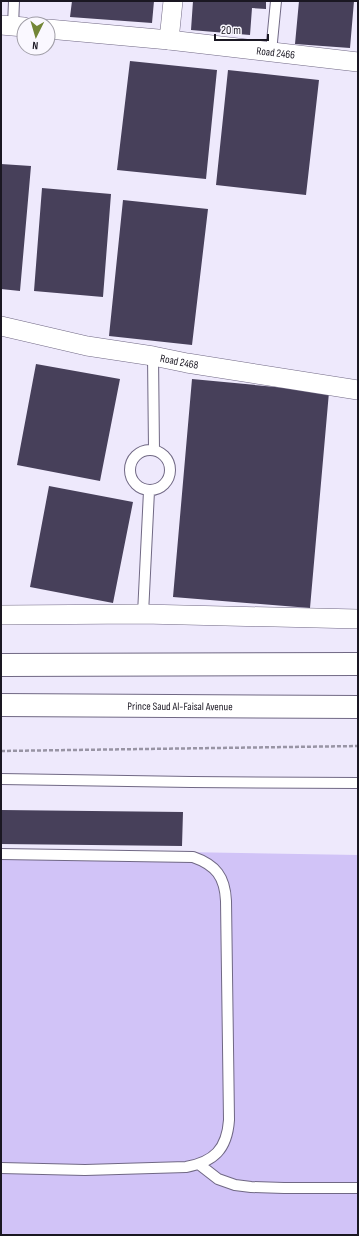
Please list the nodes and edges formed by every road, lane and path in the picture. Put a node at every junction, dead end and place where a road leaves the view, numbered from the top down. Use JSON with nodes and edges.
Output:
{"nodes":[{"id":1,"x":14,"y":1,"type":"edge"},
{"id":2,"x":173,"y":1,"type":"edge"},
{"id":3,"x":276,"y":1,"type":"edge"},
{"id":4,"x":13,"y":26,"type":"edge"},
{"id":5,"x":56,"y":30,"type":"edge"},
{"id":6,"x":169,"y":40,"type":"junction"},
{"id":7,"x":271,"y":52,"type":"junction"},
{"id":8,"x":358,"y":62,"type":"edge"},
{"id":9,"x":1,"y":326,"type":"edge"},
{"id":10,"x":153,"y":356,"type":"junction"},
{"id":11,"x":358,"y":390,"type":"edge"},
{"id":12,"x":154,"y":450,"type":"junction"},
{"id":13,"x":149,"y":491,"type":"junction"},
{"id":14,"x":143,"y":614,"type":"junction"},
{"id":15,"x":1,"y":615,"type":"edge"},
{"id":16,"x":358,"y":619,"type":"edge"},
{"id":17,"x":358,"y":664,"type":"edge"},
{"id":18,"x":1,"y":665,"type":"edge"},
{"id":19,"x":1,"y":705,"type":"edge"},
{"id":20,"x":358,"y":707,"type":"edge"},
{"id":21,"x":358,"y":746,"type":"edge"},
{"id":22,"x":1,"y":751,"type":"edge"},
{"id":23,"x":1,"y":779,"type":"edge"},
{"id":24,"x":358,"y":783,"type":"edge"},
{"id":25,"x":1,"y":854,"type":"edge"},
{"id":26,"x":200,"y":1165,"type":"junction"},
{"id":27,"x":1,"y":1168,"type":"edge"},
{"id":28,"x":358,"y":1188,"type":"edge"}],
"edges":[{"from":1,"to":4,"type":"lane"},
{"from":2,"to":6,"type":"street"},
{"from":3,"to":7,"type":"lane"},
{"from":5,"to":6,"type":"street","name":"Road 2466"},
{"from":6,"to":7,"type":"street","name":"Road 2466"},
{"from":7,"to":8,"type":"street","name":"Road 2466"},
{"from":9,"to":10,"type":"street","name":"Road 2468"},
{"from":10,"to":11,"type":"street","name":"Road 2468"},
{"from":10,"to":12,"type":"lane"},
{"from":12,"to":13,"type":"lane"},
{"from":12,"to":13,"type":"lane"},
{"from":13,"to":14,"type":"lane"},
{"from":14,"to":15,"type":"street"},
{"from":14,"to":16,"type":"street"},
{"from":17,"to":18,"type":"street"},
{"from":19,"to":20,"type":"street","name":"Prince Saud Al-Faisal Avenue"},
{"from":21,"to":22,"type":"path"},
{"from":23,"to":24,"type":"lane"},
{"from":25,"to":26,"type":"lane"},
{"from":26,"to":27,"type":"lane"},
{"from":26,"to":28,"type":"lane"}]}
